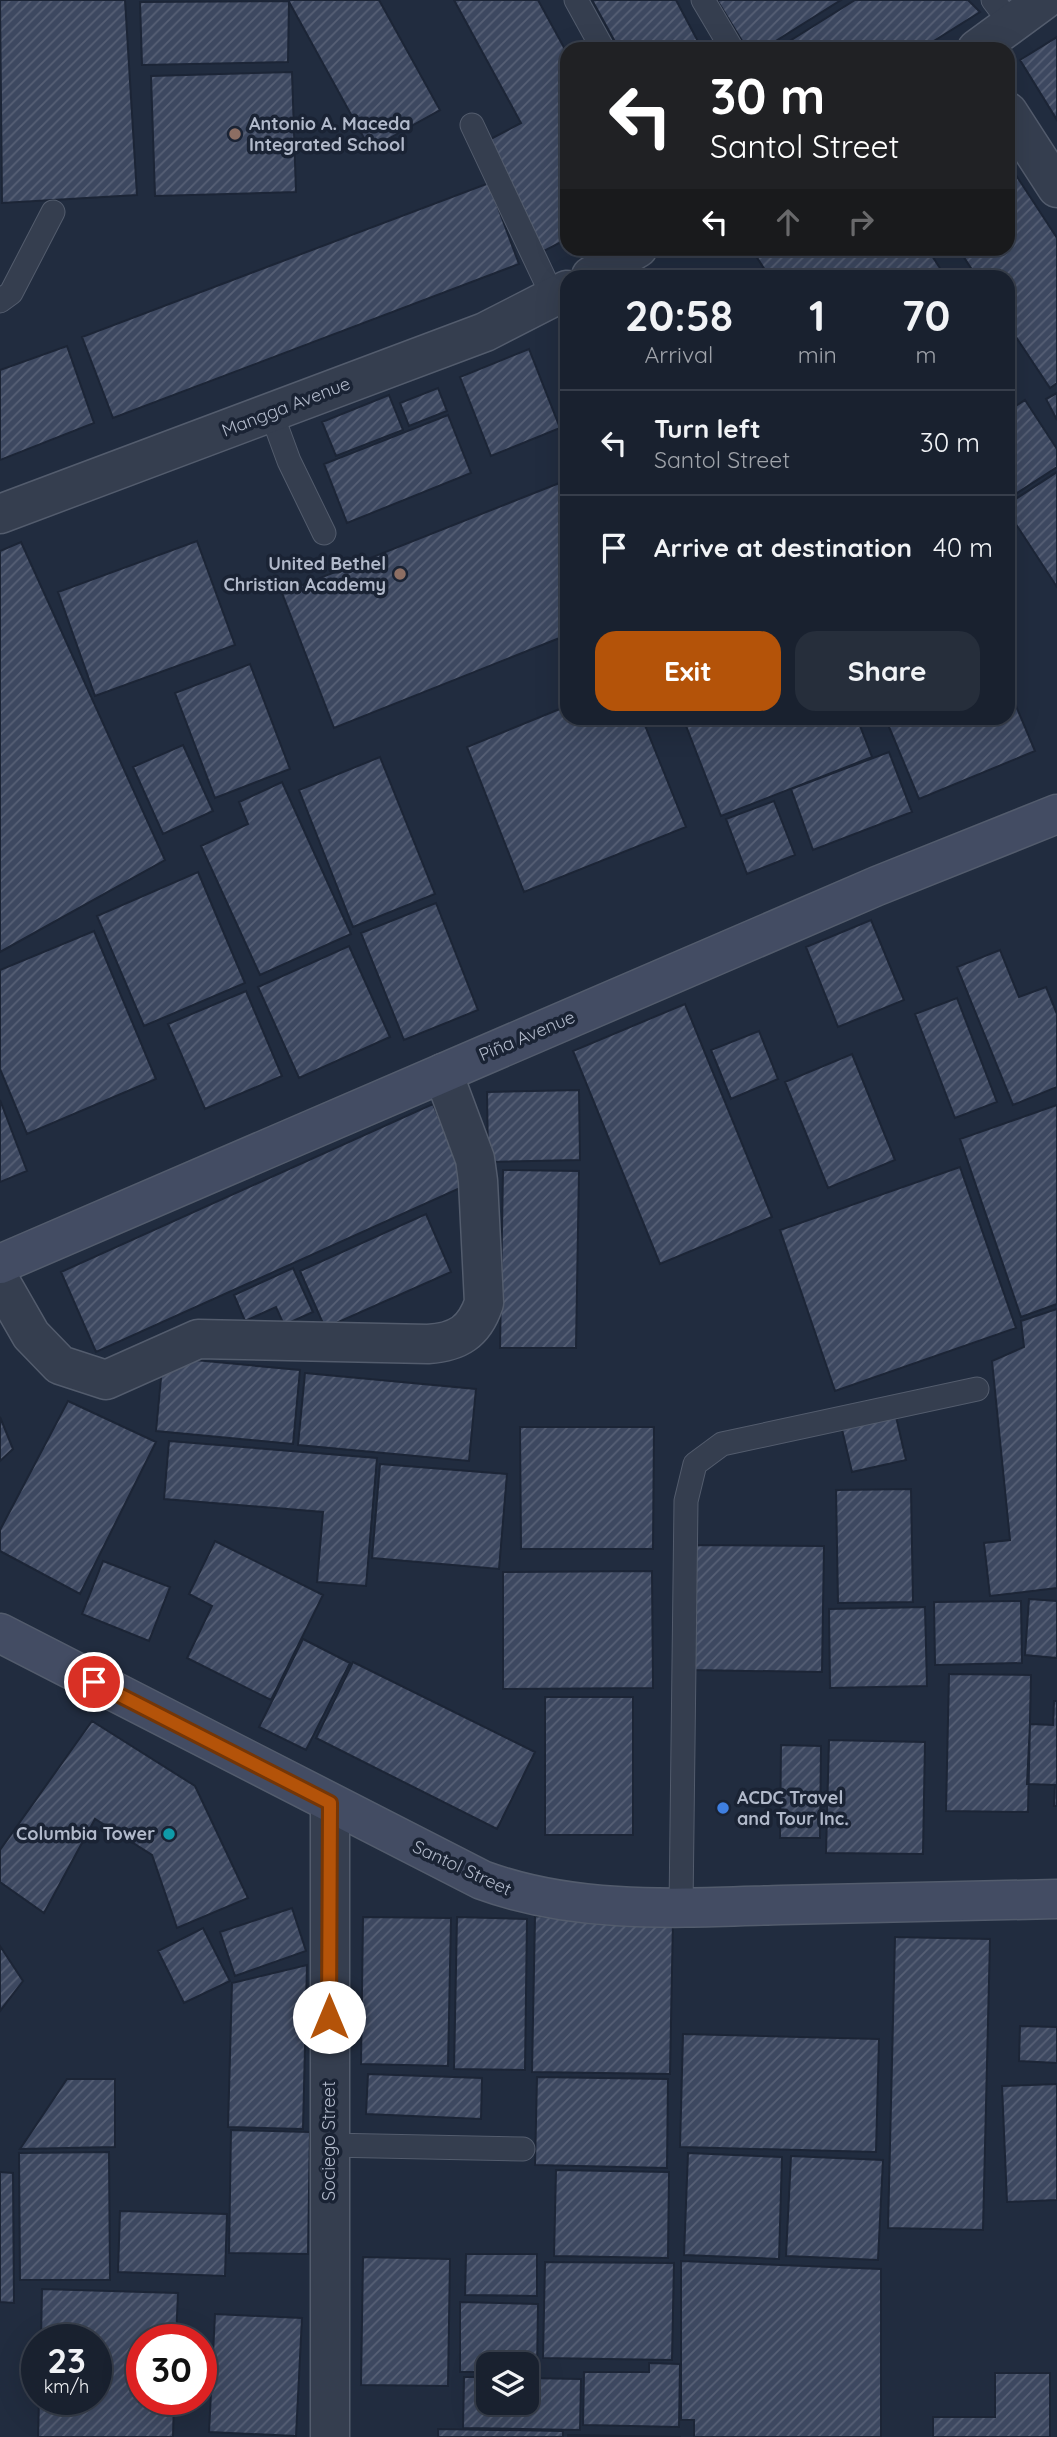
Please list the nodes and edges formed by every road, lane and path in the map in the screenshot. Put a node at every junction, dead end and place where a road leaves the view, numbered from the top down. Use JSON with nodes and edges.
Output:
{"nodes":[{"id":1,"x":576,"y":0,"type":"edge"},
{"id":2,"x":703,"y":0,"type":"edge"},
{"id":3,"x":1044,"y":0,"type":"edge"},
{"id":4,"x":1003,"y":13,"type":"edge"},
{"id":5,"x":599,"y":42,"type":"edge"},
{"id":6,"x":728,"y":42,"type":"edge"},
{"id":7,"x":982,"y":42,"type":"edge"},
{"id":8,"x":1015,"y":123,"type":"edge"},
{"id":9,"x":472,"y":125,"type":"dead end"},
{"id":10,"x":1057,"y":188,"type":"edge"},
{"id":11,"x":53,"y":212,"type":"dead end"},
{"id":12,"x":625,"y":256,"type":"edge"},
{"id":13,"x":601,"y":270,"type":"edge"},
{"id":14,"x":560,"y":293,"type":"edge"},
{"id":15,"x":0,"y":301,"type":"edge"},
{"id":16,"x":271,"y":412,"type":"junction"},
{"id":17,"x":0,"y":514,"type":"edge"},
{"id":18,"x":324,"y":533,"type":"dead end"},
{"id":19,"x":1057,"y":814,"type":"edge"},
{"id":20,"x":443,"y":1073,"type":"junction"},
{"id":21,"x":0,"y":1264,"type":"edge"},
{"id":22,"x":0,"y":1280,"type":"edge"},
{"id":23,"x":978,"y":1389,"type":"dead end"},
{"id":24,"x":0,"y":1633,"type":"edge"},
{"id":25,"x":330,"y":1803,"type":"junction"},
{"id":26,"x":1057,"y":1899,"type":"edge"},
{"id":27,"x":681,"y":1908,"type":"junction"},
{"id":28,"x":329,"y":2145,"type":"junction"},
{"id":29,"x":523,"y":2149,"type":"dead end"},
{"id":30,"x":330,"y":2437,"type":"edge"}],
"edges":[{"from":1,"to":5,"type":"lane"},
{"from":2,"to":6,"type":"lane"},
{"from":3,"to":4,"type":"street"},
{"from":4,"to":7,"type":"street"},
{"from":8,"to":10,"type":"street"},
{"from":9,"to":14,"type":"lane"},
{"from":11,"to":15,"type":"lane"},
{"from":12,"to":13,"type":"street"},
{"from":14,"to":16,"type":"street","name":"Mangga Avenue"},
{"from":16,"to":17,"type":"street","name":"Mangga Avenue"},
{"from":16,"to":18,"type":"lane"},
{"from":19,"to":20,"type":"street","name":"Piña Avenue"},
{"from":20,"to":21,"type":"street","name":"Piña Avenue"},
{"from":20,"to":22,"type":"street"},
{"from":23,"to":27,"type":"lane"},
{"from":24,"to":25,"type":"street","name":"Santol Street"},
{"from":25,"to":27,"type":"street","name":"Santol Street"},
{"from":25,"to":28,"type":"street","name":"Sociego Street"},
{"from":26,"to":27,"type":"street","name":"Santol Street"},
{"from":28,"to":29,"type":"lane"},
{"from":28,"to":30,"type":"street","name":"Sociego Street"}]}
